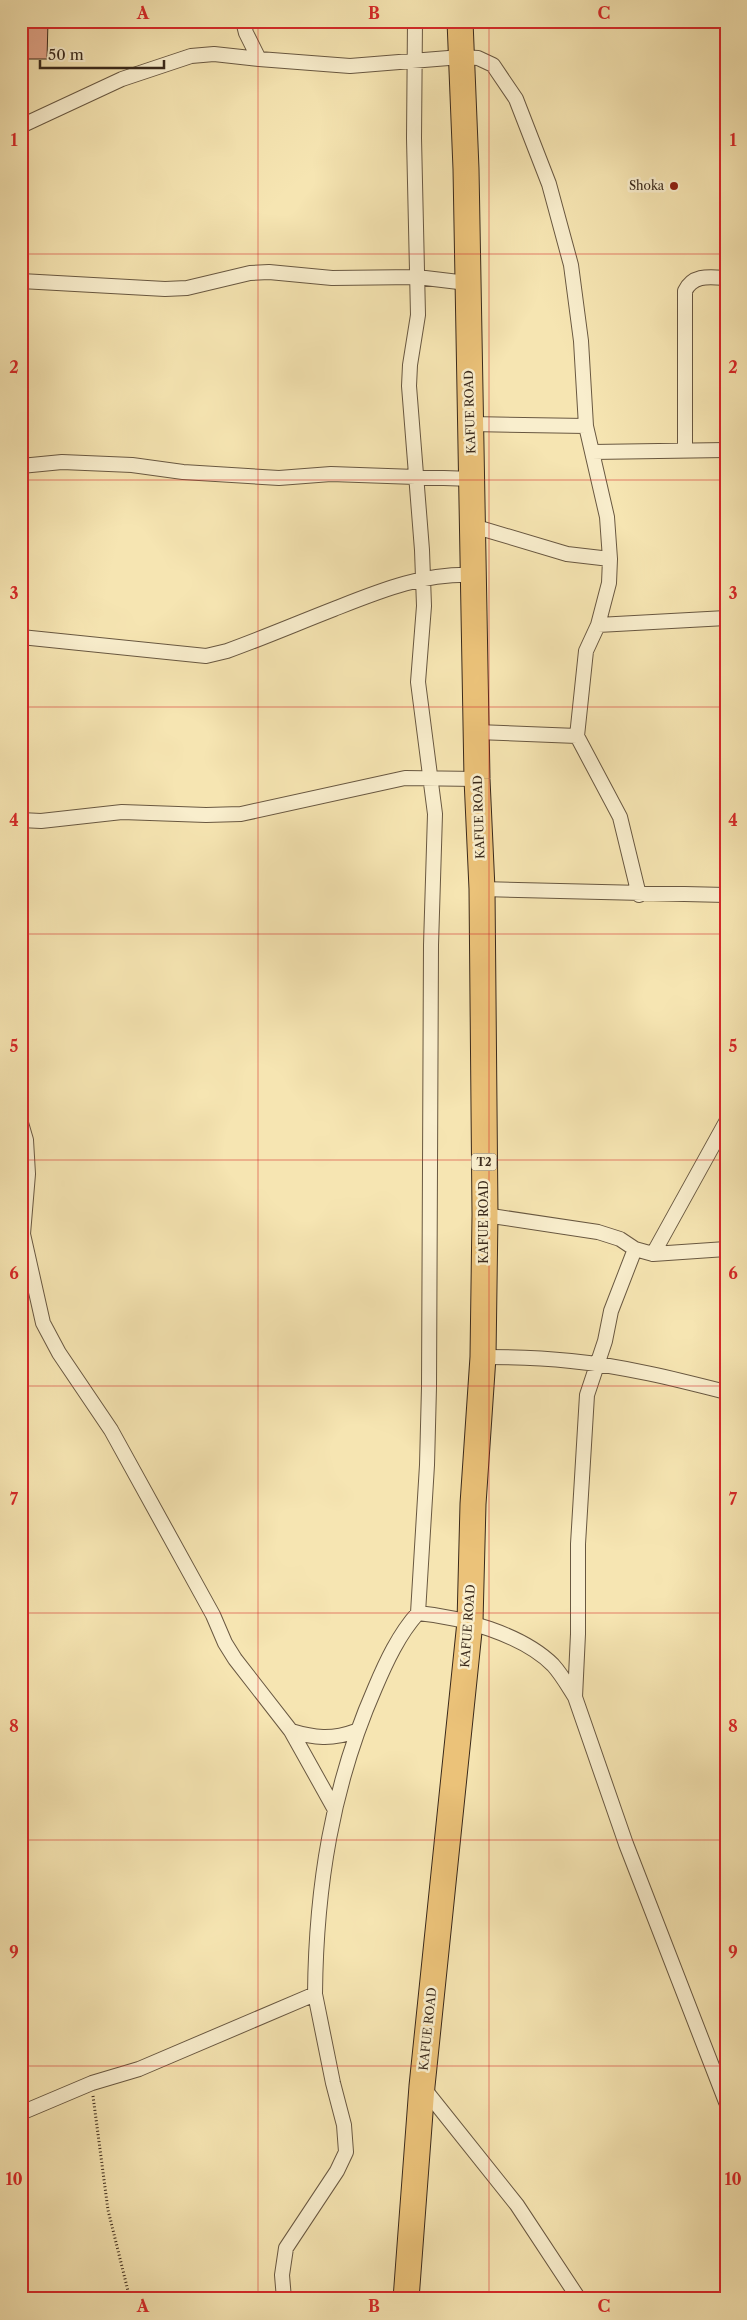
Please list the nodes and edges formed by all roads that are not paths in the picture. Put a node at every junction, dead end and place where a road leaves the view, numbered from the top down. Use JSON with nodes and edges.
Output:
{"nodes":[{"id":1,"x":243,"y":21,"type":"edge"},
{"id":2,"x":415,"y":21,"type":"edge"},
{"id":3,"x":460,"y":21,"type":"edge"},
{"id":4,"x":461,"y":56,"type":"junction"},
{"id":5,"x":259,"y":59,"type":"junction"},
{"id":6,"x":414,"y":60,"type":"junction"},
{"id":7,"x":21,"y":126,"type":"edge"},
{"id":8,"x":417,"y":276,"type":"junction"},
{"id":9,"x":726,"y":278,"type":"edge"},
{"id":10,"x":21,"y":281,"type":"edge"},
{"id":11,"x":467,"y":283,"type":"junction"},
{"id":12,"x":470,"y":424,"type":"junction"},
{"id":13,"x":586,"y":426,"type":"junction"},
{"id":14,"x":684,"y":450,"type":"junction"},
{"id":15,"x":726,"y":450,"type":"edge"},
{"id":16,"x":592,"y":452,"type":"junction"},
{"id":17,"x":21,"y":466,"type":"edge"},
{"id":18,"x":417,"y":478,"type":"junction"},
{"id":19,"x":472,"y":479,"type":"junction"},
{"id":20,"x":473,"y":526,"type":"junction"},
{"id":21,"x":610,"y":559,"type":"junction"},
{"id":22,"x":475,"y":575,"type":"junction"},
{"id":23,"x":423,"y":578,"type":"junction"},
{"id":24,"x":726,"y":618,"type":"edge"},
{"id":25,"x":598,"y":625,"type":"junction"},
{"id":26,"x":21,"y":637,"type":"edge"},
{"id":27,"x":477,"y":732,"type":"junction"},
{"id":28,"x":577,"y":736,"type":"junction"},
{"id":29,"x":430,"y":778,"type":"junction"},
{"id":30,"x":477,"y":779,"type":"junction"},
{"id":31,"x":21,"y":820,"type":"edge"},
{"id":32,"x":482,"y":889,"type":"junction"},
{"id":33,"x":639,"y":894,"type":"junction"},
{"id":34,"x":726,"y":895,"type":"edge"},
{"id":35,"x":726,"y":1122,"type":"edge"},
{"id":36,"x":21,"y":1123,"type":"edge"},
{"id":37,"x":485,"y":1215,"type":"junction"},
{"id":38,"x":635,"y":1249,"type":"junction"},
{"id":39,"x":726,"y":1249,"type":"edge"},
{"id":40,"x":653,"y":1254,"type":"junction"},
{"id":41,"x":483,"y":1356,"type":"junction"},
{"id":42,"x":596,"y":1364,"type":"junction"},
{"id":43,"x":726,"y":1392,"type":"edge"},
{"id":44,"x":418,"y":1612,"type":"junction"},
{"id":45,"x":470,"y":1622,"type":"junction"},
{"id":46,"x":575,"y":1697,"type":"junction"},
{"id":47,"x":291,"y":1731,"type":"junction"},
{"id":48,"x":356,"y":1731,"type":"junction"},
{"id":49,"x":334,"y":1808,"type":"junction"},
{"id":50,"x":315,"y":1994,"type":"junction"},
{"id":51,"x":422,"y":2086,"type":"junction"},
{"id":52,"x":726,"y":2102,"type":"edge"},
{"id":53,"x":21,"y":2113,"type":"edge"},
{"id":54,"x":408,"y":2297,"type":"edge"},
{"id":55,"x":284,"y":2299,"type":"edge"},
{"id":56,"x":579,"y":2299,"type":"edge"}],
"edges":[{"from":1,"to":5,"type":"street"},
{"from":2,"to":6,"type":"street"},
{"from":3,"to":4,"type":"highway","name":"KAFUE ROAD","number":"T2"},
{"from":4,"to":6,"type":"street"},
{"from":4,"to":11,"type":"highway","name":"KAFUE ROAD","number":"T2"},
{"from":4,"to":13,"type":"street"},
{"from":5,"to":6,"type":"street"},
{"from":5,"to":7,"type":"street"},
{"from":6,"to":8,"type":"street"},
{"from":8,"to":10,"type":"street"},
{"from":8,"to":11,"type":"street"},
{"from":8,"to":18,"type":"street"},
{"from":9,"to":14,"type":"street"},
{"from":11,"to":12,"type":"highway","name":"KAFUE ROAD","number":"T2"},
{"from":12,"to":13,"type":"street"},
{"from":12,"to":19,"type":"highway","name":"KAFUE ROAD","number":"T2"},
{"from":13,"to":16,"type":"street"},
{"from":14,"to":15,"type":"street"},
{"from":14,"to":16,"type":"street"},
{"from":16,"to":21,"type":"street"},
{"from":17,"to":18,"type":"street"},
{"from":18,"to":19,"type":"street"},
{"from":18,"to":23,"type":"street"},
{"from":19,"to":20,"type":"highway","name":"KAFUE ROAD","number":"T2"},
{"from":20,"to":21,"type":"street"},
{"from":20,"to":22,"type":"highway","name":"KAFUE ROAD","number":"T2"},
{"from":21,"to":25,"type":"street"},
{"from":22,"to":23,"type":"street"},
{"from":22,"to":27,"type":"highway","name":"KAFUE ROAD","number":"T2"},
{"from":23,"to":26,"type":"street"},
{"from":23,"to":29,"type":"street"},
{"from":24,"to":25,"type":"street"},
{"from":25,"to":28,"type":"street"},
{"from":27,"to":28,"type":"street"},
{"from":27,"to":30,"type":"highway","name":"KAFUE ROAD","number":"T2"},
{"from":28,"to":33,"type":"street"},
{"from":29,"to":30,"type":"street"},
{"from":29,"to":31,"type":"street"},
{"from":29,"to":44,"type":"street"},
{"from":30,"to":32,"type":"highway","name":"KAFUE ROAD","number":"T2"},
{"from":32,"to":33,"type":"street"},
{"from":32,"to":37,"type":"highway","name":"KAFUE ROAD","number":"T2"},
{"from":33,"to":34,"type":"street"},
{"from":35,"to":40,"type":"street"},
{"from":36,"to":47,"type":"street"},
{"from":37,"to":38,"type":"street"},
{"from":37,"to":41,"type":"highway","name":"KAFUE ROAD","number":"T2"},
{"from":38,"to":40,"type":"street"},
{"from":38,"to":42,"type":"street"},
{"from":39,"to":40,"type":"street"},
{"from":41,"to":42,"type":"street"},
{"from":41,"to":45,"type":"highway","name":"KAFUE ROAD","number":"T2"},
{"from":42,"to":43,"type":"street"},
{"from":42,"to":46,"type":"street"},
{"from":44,"to":45,"type":"street"},
{"from":44,"to":48,"type":"street"},
{"from":45,"to":46,"type":"street"},
{"from":45,"to":51,"type":"highway","name":"KAFUE ROAD","number":"T2"},
{"from":46,"to":52,"type":"street"},
{"from":47,"to":48,"type":"street"},
{"from":47,"to":49,"type":"street"},
{"from":48,"to":49,"type":"street"},
{"from":49,"to":50,"type":"street"},
{"from":50,"to":53,"type":"street"},
{"from":50,"to":55,"type":"street"},
{"from":51,"to":54,"type":"highway","name":"KAFUE ROAD","number":"T2"},
{"from":51,"to":56,"type":"street"}]}
